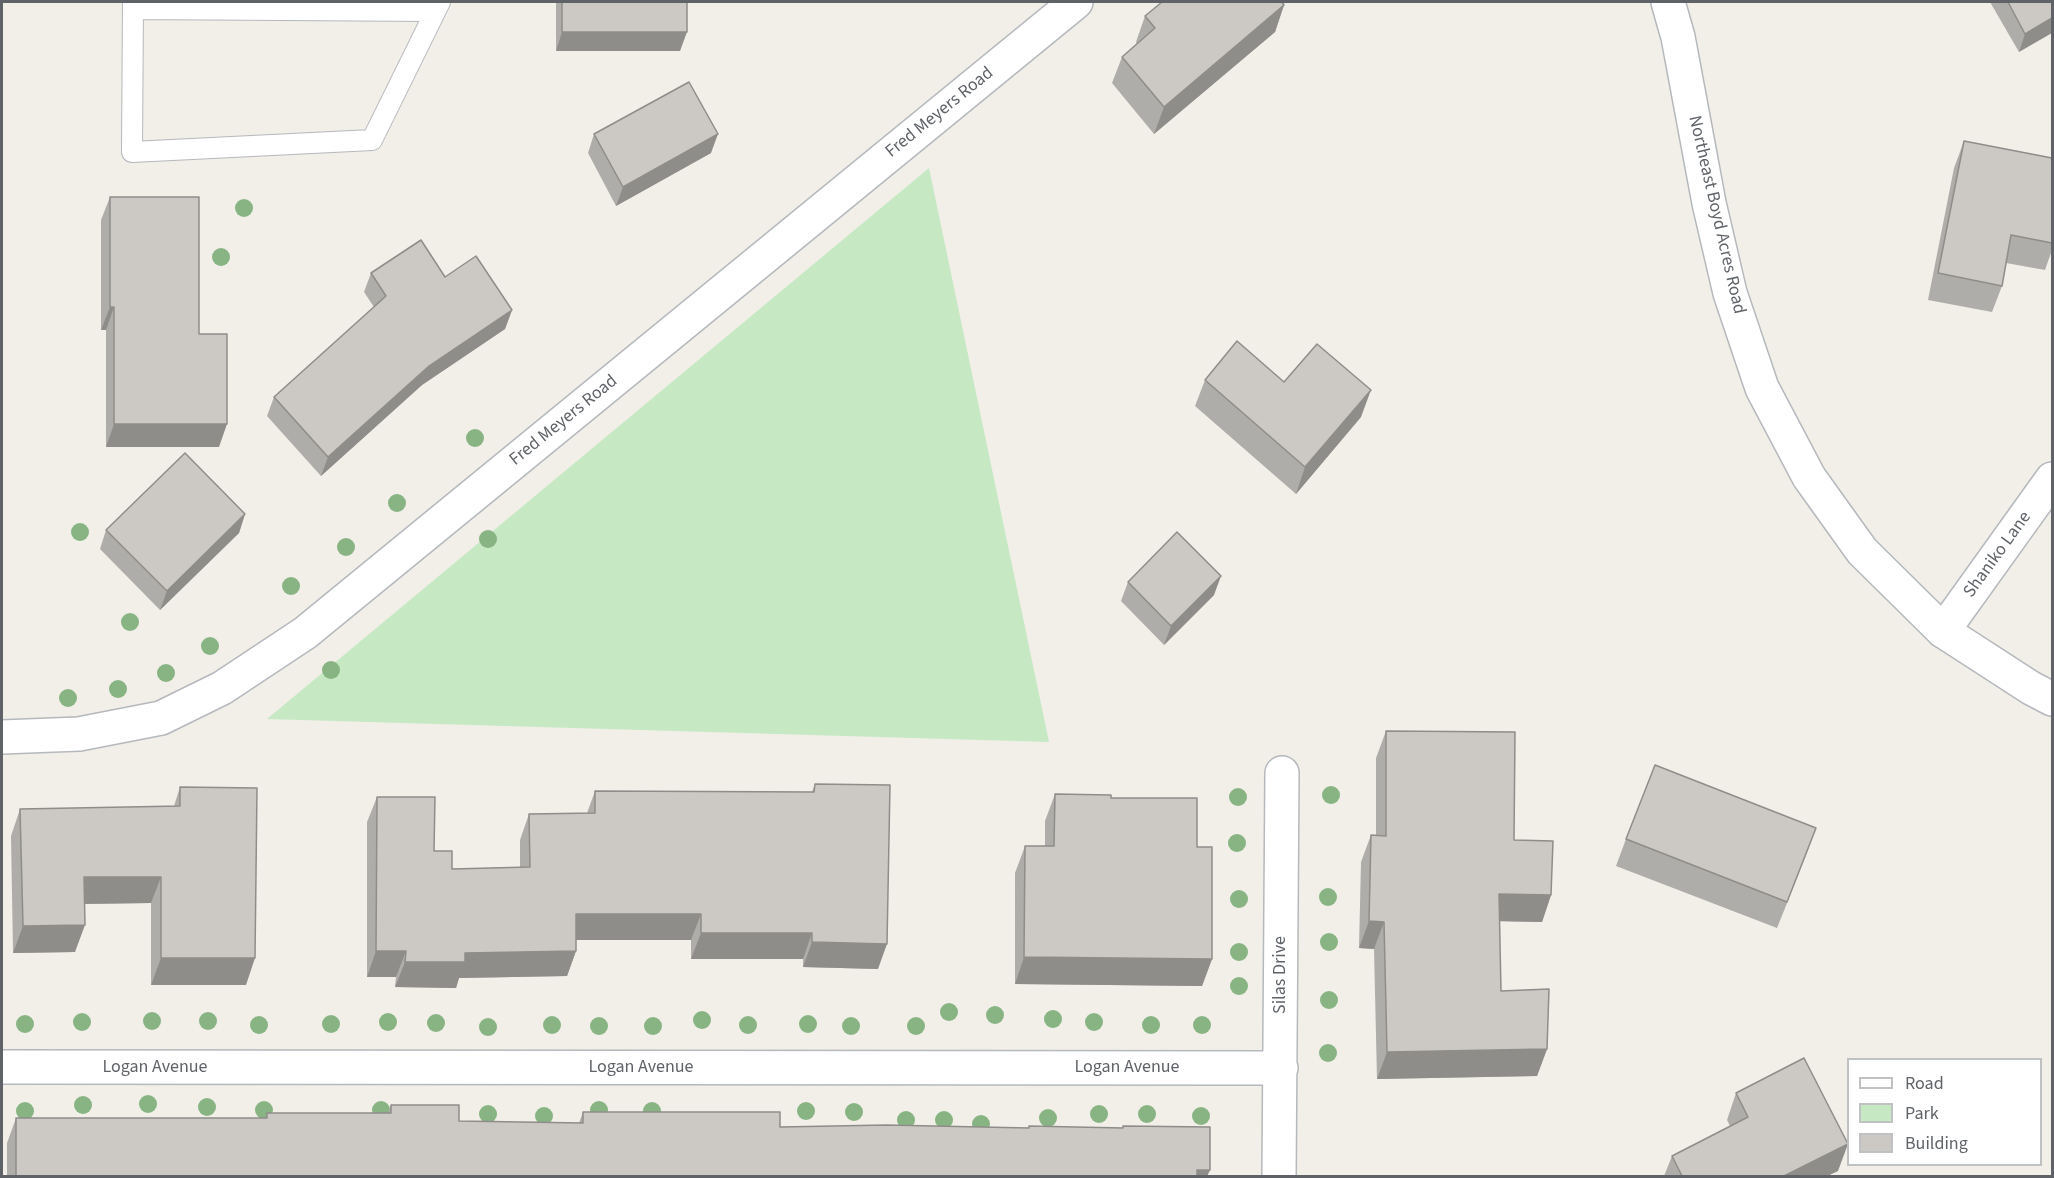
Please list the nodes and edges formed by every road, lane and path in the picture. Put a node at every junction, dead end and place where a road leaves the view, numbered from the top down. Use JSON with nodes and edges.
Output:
{"nodes":[{"id":1,"x":1076,"y":2,"type":"edge"},
{"id":2,"x":1668,"y":2,"type":"edge"},
{"id":3,"x":133,"y":5,"type":"edge"},
{"id":4,"x":438,"y":6,"type":"edge"},
{"id":5,"x":2052,"y":479,"type":"edge"},
{"id":6,"x":1943,"y":632,"type":"junction"},
{"id":7,"x":2052,"y":699,"type":"edge"},
{"id":8,"x":2,"y":737,"type":"edge"},
{"id":9,"x":1282,"y":773,"type":"dead end"},
{"id":10,"x":2,"y":1068,"type":"edge"},
{"id":11,"x":1281,"y":1068,"type":"junction"},
{"id":12,"x":1279,"y":1176,"type":"edge"}],
"edges":[{"from":1,"to":8,"type":"street","name":"Fred Meyers Road"},
{"from":2,"to":6,"type":"street","name":"Northeast Boyd Acres Road"},
{"from":3,"to":4,"type":"lane"},
{"from":3,"to":4,"type":"lane"},
{"from":5,"to":6,"type":"street","name":"Shaniko Lane"},
{"from":6,"to":7,"type":"street","name":"Northeast Boyd Acres Road"},
{"from":9,"to":11,"type":"street","name":"Silas Drive"},
{"from":10,"to":11,"type":"street","name":"Logan Avenue"},
{"from":11,"to":12,"type":"street","name":"Silas Drive"}]}
